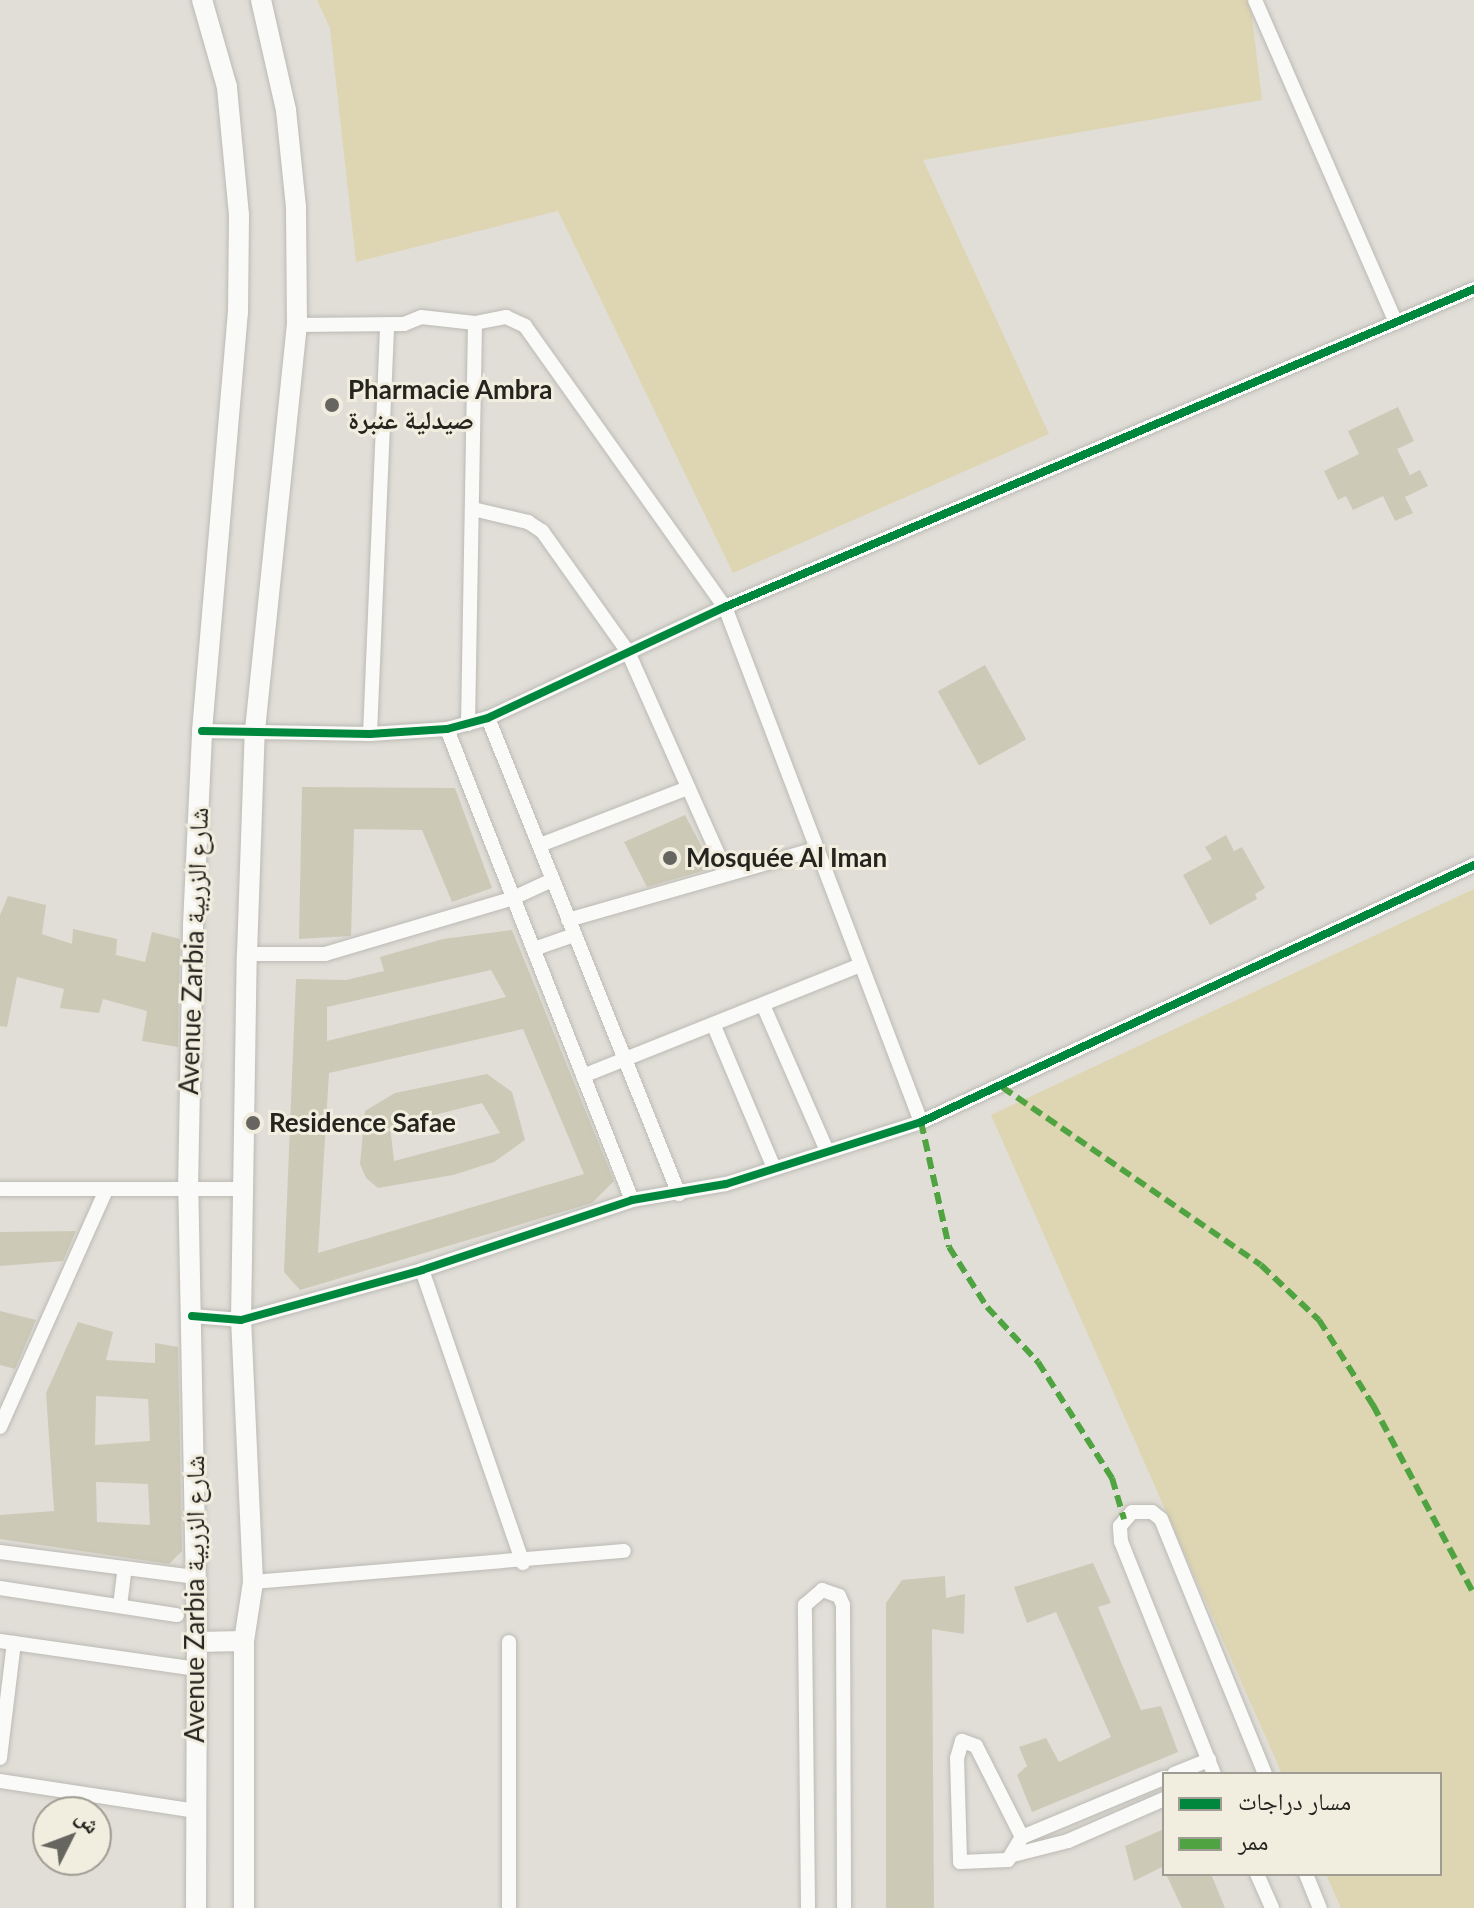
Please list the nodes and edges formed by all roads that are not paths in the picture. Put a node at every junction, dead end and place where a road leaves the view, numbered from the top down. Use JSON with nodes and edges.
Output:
{"nodes":[{"id":1,"x":202,"y":0,"type":"edge"},
{"id":2,"x":261,"y":0,"type":"edge"},
{"id":3,"x":1255,"y":0,"type":"edge"},
{"id":4,"x":1474,"y":289,"type":"edge"},
{"id":5,"x":1396,"y":322,"type":"junction"},
{"id":6,"x":475,"y":323,"type":"junction"},
{"id":7,"x":387,"y":324,"type":"junction"},
{"id":8,"x":297,"y":325,"type":"junction"},
{"id":9,"x":473,"y":509,"type":"junction"},
{"id":10,"x":725,"y":607,"type":"junction"},
{"id":11,"x":628,"y":652,"type":"junction"},
{"id":12,"x":488,"y":718,"type":"junction"},
{"id":13,"x":468,"y":724,"type":"junction"},
{"id":14,"x":447,"y":729,"type":"junction"},
{"id":15,"x":255,"y":730,"type":"junction"},
{"id":16,"x":202,"y":731,"type":"junction"},
{"id":17,"x":370,"y":734,"type":"junction"},
{"id":18,"x":688,"y":788,"type":"junction"},
{"id":19,"x":540,"y":845,"type":"junction"},
{"id":20,"x":815,"y":849,"type":"junction"},
{"id":21,"x":1474,"y":865,"type":"edge"},
{"id":22,"x":726,"y":872,"type":"junction"},
{"id":23,"x":552,"y":880,"type":"junction"},
{"id":24,"x":511,"y":899,"type":"junction"},
{"id":25,"x":568,"y":920,"type":"junction"},
{"id":26,"x":574,"y":935,"type":"junction"},
{"id":27,"x":534,"y":949,"type":"junction"},
{"id":28,"x":247,"y":954,"type":"junction"},
{"id":29,"x":860,"y":965,"type":"junction"},
{"id":30,"x":763,"y":1005,"type":"junction"},
{"id":31,"x":714,"y":1026,"type":"junction"},
{"id":32,"x":627,"y":1060,"type":"junction"},
{"id":33,"x":583,"y":1076,"type":"junction"},
{"id":34,"x":921,"y":1122,"type":"junction"},
{"id":35,"x":827,"y":1151,"type":"junction"},
{"id":36,"x":774,"y":1168,"type":"junction"},
{"id":37,"x":0,"y":1189,"type":"edge"},
{"id":38,"x":241,"y":1189,"type":"junction"},
{"id":39,"x":106,"y":1190,"type":"junction"},
{"id":40,"x":188,"y":1190,"type":"junction"},
{"id":41,"x":679,"y":1194,"type":"junction"},
{"id":42,"x":632,"y":1200,"type":"junction"},
{"id":43,"x":422,"y":1270,"type":"junction"},
{"id":44,"x":192,"y":1316,"type":"junction"},
{"id":45,"x":241,"y":1320,"type":"junction"},
{"id":46,"x":0,"y":1427,"type":"edge"},
{"id":47,"x":624,"y":1551,"type":"dead end"},
{"id":48,"x":0,"y":1552,"type":"edge"},
{"id":49,"x":523,"y":1563,"type":"junction"},
{"id":50,"x":125,"y":1568,"type":"junction"},
{"id":51,"x":196,"y":1577,"type":"junction"},
{"id":52,"x":253,"y":1582,"type":"junction"},
{"id":53,"x":0,"y":1588,"type":"edge"},
{"id":54,"x":120,"y":1606,"type":"junction"},
{"id":55,"x":177,"y":1615,"type":"dead end"},
{"id":56,"x":244,"y":1641,"type":"junction"},
{"id":57,"x":7,"y":1642,"type":"edge"},
{"id":58,"x":197,"y":1642,"type":"junction"},
{"id":59,"x":509,"y":1642,"type":"dead end"},
{"id":60,"x":197,"y":1669,"type":"junction"},
{"id":61,"x":0,"y":1758,"type":"edge"},
{"id":62,"x":1212,"y":1767,"type":"edge"},
{"id":63,"x":1185,"y":1772,"type":"edge"},
{"id":64,"x":1264,"y":1772,"type":"edge"},
{"id":65,"x":1162,"y":1779,"type":"edge"},
{"id":66,"x":0,"y":1781,"type":"edge"},
{"id":67,"x":1162,"y":1800,"type":"edge"},
{"id":68,"x":196,"y":1811,"type":"junction"},
{"id":69,"x":1022,"y":1837,"type":"junction"},
{"id":70,"x":1013,"y":1855,"type":"junction"},
{"id":71,"x":1258,"y":1876,"type":"edge"},
{"id":72,"x":1307,"y":1876,"type":"edge"},
{"id":73,"x":196,"y":1908,"type":"edge"},
{"id":74,"x":244,"y":1908,"type":"edge"},
{"id":75,"x":509,"y":1908,"type":"edge"},
{"id":76,"x":808,"y":1908,"type":"edge"},
{"id":77,"x":844,"y":1908,"type":"edge"},
{"id":78,"x":1272,"y":1908,"type":"edge"},
{"id":79,"x":1320,"y":1908,"type":"edge"}],
"edges":[{"from":1,"to":16,"type":"main road","name":"Avenue Zarbia شارع الزربية"},
{"from":2,"to":8,"type":"main road","name":"Avenue Zarbia شارع الزربية"},
{"from":3,"to":5,"type":"street"},
{"from":4,"to":5,"type":"street"},
{"from":5,"to":10,"type":"street"},
{"from":6,"to":7,"type":"street"},
{"from":6,"to":9,"type":"street"},
{"from":6,"to":10,"type":"street"},
{"from":7,"to":8,"type":"street"},
{"from":7,"to":17,"type":"street"},
{"from":8,"to":15,"type":"main road","name":"Avenue Zarbia شارع الزربية"},
{"from":9,"to":11,"type":"street"},
{"from":9,"to":13,"type":"street"},
{"from":10,"to":11,"type":"street"},
{"from":10,"to":20,"type":"street"},
{"from":11,"to":12,"type":"street"},
{"from":11,"to":18,"type":"street"},
{"from":12,"to":13,"type":"street"},
{"from":12,"to":19,"type":"street"},
{"from":13,"to":14,"type":"street"},
{"from":14,"to":17,"type":"street"},
{"from":14,"to":24,"type":"street"},
{"from":15,"to":16,"type":"street"},
{"from":15,"to":17,"type":"street"},
{"from":15,"to":28,"type":"main road","name":"Avenue Zarbia شارع الزربية"},
{"from":16,"to":40,"type":"main road","name":"Avenue Zarbia شارع الزربية"},
{"from":18,"to":19,"type":"street"},
{"from":18,"to":22,"type":"street"},
{"from":19,"to":23,"type":"street"},
{"from":20,"to":22,"type":"street"},
{"from":20,"to":29,"type":"street"},
{"from":21,"to":34,"type":"street"},
{"from":22,"to":25,"type":"street"},
{"from":23,"to":24,"type":"street"},
{"from":23,"to":25,"type":"street"},
{"from":24,"to":27,"type":"street"},
{"from":24,"to":28,"type":"street"},
{"from":25,"to":26,"type":"street"},
{"from":26,"to":27,"type":"street"},
{"from":26,"to":32,"type":"street"},
{"from":27,"to":33,"type":"street"},
{"from":28,"to":38,"type":"main road","name":"Avenue Zarbia شارع الزربية"},
{"from":29,"to":30,"type":"street"},
{"from":29,"to":34,"type":"street"},
{"from":30,"to":31,"type":"street"},
{"from":30,"to":35,"type":"street"},
{"from":31,"to":32,"type":"street"},
{"from":31,"to":36,"type":"street"},
{"from":32,"to":33,"type":"street"},
{"from":32,"to":41,"type":"street"},
{"from":33,"to":42,"type":"street"},
{"from":34,"to":35,"type":"street"},
{"from":35,"to":36,"type":"street"},
{"from":36,"to":41,"type":"street"},
{"from":37,"to":39,"type":"street"},
{"from":38,"to":40,"type":"street"},
{"from":38,"to":45,"type":"main road","name":"Avenue Zarbia شارع الزربية"},
{"from":39,"to":40,"type":"street"},
{"from":39,"to":46,"type":"street"},
{"from":40,"to":44,"type":"main road","name":"Avenue Zarbia شارع الزربية"},
{"from":41,"to":42,"type":"street"},
{"from":42,"to":43,"type":"street"},
{"from":43,"to":45,"type":"street"},
{"from":43,"to":49,"type":"street"},
{"from":44,"to":45,"type":"street"},
{"from":44,"to":51,"type":"main road","name":"Avenue Zarbia شارع الزربية"},
{"from":45,"to":52,"type":"main road","name":"Avenue Zarbia شارع الزربية"},
{"from":47,"to":49,"type":"street"},
{"from":48,"to":50,"type":"street"},
{"from":49,"to":52,"type":"street"},
{"from":50,"to":51,"type":"street"},
{"from":50,"to":54,"type":"street"},
{"from":51,"to":58,"type":"main road","name":"Avenue Zarbia شارع الزربية"},
{"from":52,"to":56,"type":"main road","name":"Avenue Zarbia شارع الزربية"},
{"from":53,"to":54,"type":"street"},
{"from":54,"to":55,"type":"street"},
{"from":56,"to":58,"type":"main road"},
{"from":56,"to":74,"type":"main road","name":"Avenue Zarbia شارع الزربية"},
{"from":57,"to":60,"type":"street"},
{"from":57,"to":61,"type":"street"},
{"from":58,"to":60,"type":"main road","name":"Avenue Zarbia شارع الزربية"},
{"from":59,"to":75,"type":"street"},
{"from":60,"to":68,"type":"main road","name":"Avenue Zarbia شارع الزربية"},
{"from":62,"to":63,"type":"street"},
{"from":62,"to":64,"type":"street"},
{"from":65,"to":69,"type":"street"},
{"from":66,"to":68,"type":"street"},
{"from":67,"to":70,"type":"street"},
{"from":68,"to":73,"type":"main road","name":"Avenue Zarbia شارع الزربية"},
{"from":69,"to":70,"type":"street"},
{"from":69,"to":70,"type":"street"},
{"from":71,"to":78,"type":"street"},
{"from":72,"to":79,"type":"street"},
{"from":76,"to":77,"type":"street"}]}
